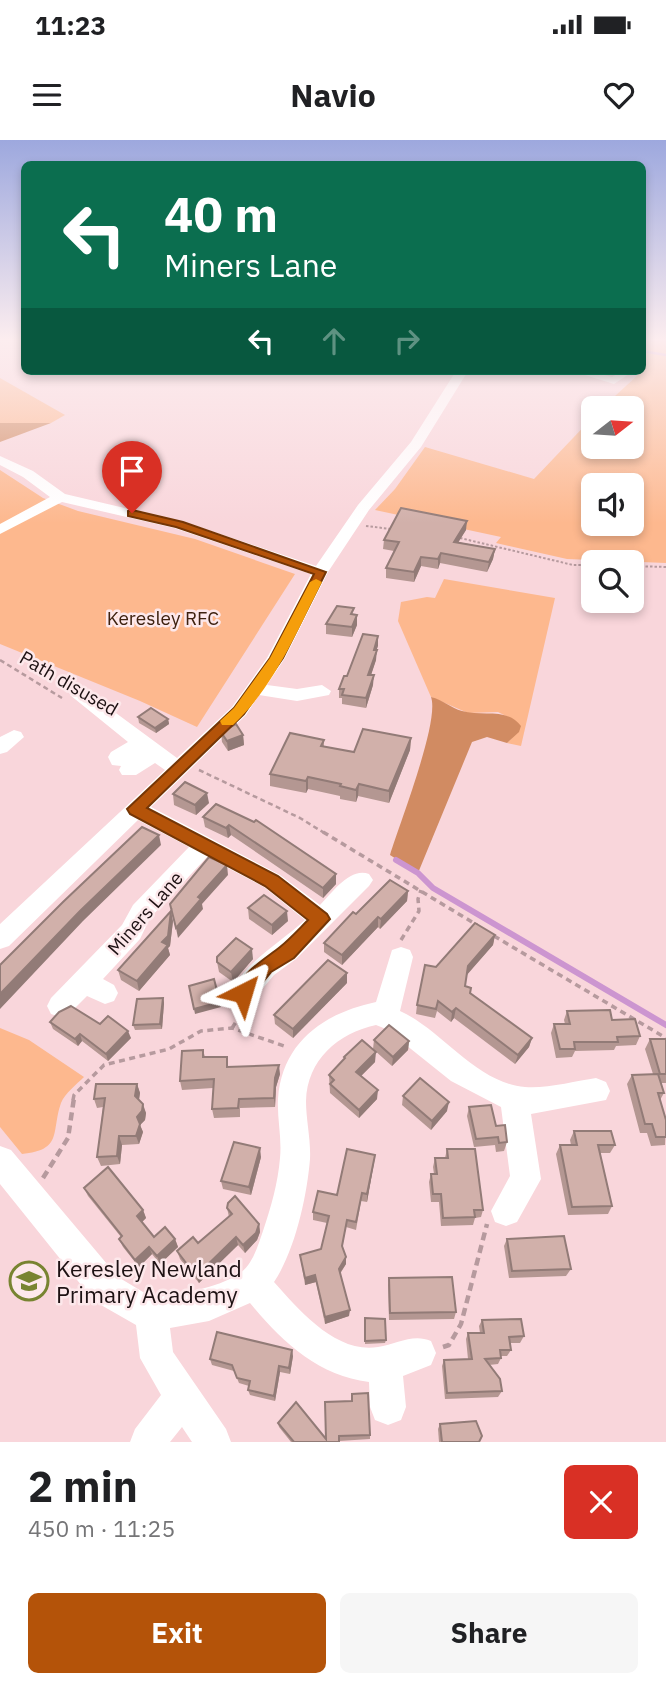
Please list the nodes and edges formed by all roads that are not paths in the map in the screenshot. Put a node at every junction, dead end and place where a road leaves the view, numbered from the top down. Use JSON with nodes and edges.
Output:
{"nodes":[{"id":1,"x":443,"y":402,"type":"edge"},
{"id":2,"x":0,"y":460,"type":"edge"},
{"id":3,"x":60,"y":497,"type":"junction"},
{"id":4,"x":0,"y":530,"type":"edge"},
{"id":5,"x":320,"y":572,"type":"junction"},
{"id":6,"x":256,"y":689,"type":"junction"},
{"id":7,"x":322,"y":691,"type":"dead end"},
{"id":8,"x":74,"y":699,"type":"road end"},
{"id":9,"x":148,"y":748,"type":"junction"},
{"id":10,"x":124,"y":765,"type":"dead end"},
{"id":11,"x":177,"y":769,"type":"junction"},
{"id":12,"x":136,"y":809,"type":"junction"},
{"id":13,"x":205,"y":845,"type":"junction"},
{"id":14,"x":360,"y":880,"type":"dead end"},
{"id":15,"x":321,"y":919,"type":"junction"},
{"id":16,"x":0,"y":939,"type":"edge"},
{"id":17,"x":401,"y":957,"type":"road end"},
{"id":18,"x":243,"y":993,"type":"dead end"},
{"id":19,"x":60,"y":1006,"type":"dead end"},
{"id":20,"x":385,"y":1016,"type":"junction"},
{"id":21,"x":596,"y":1091,"type":"dead end"},
{"id":22,"x":514,"y":1098,"type":"junction"},
{"id":23,"x":0,"y":1161,"type":"edge"},
{"id":24,"x":506,"y":1211,"type":"road end"},
{"id":25,"x":254,"y":1283,"type":"junction"},
{"id":26,"x":150,"y":1315,"type":"junction"},
{"id":27,"x":419,"y":1353,"type":"road end"},
{"id":28,"x":386,"y":1363,"type":"junction"},
{"id":29,"x":183,"y":1396,"type":"junction"},
{"id":30,"x":388,"y":1407,"type":"dead end"},
{"id":31,"x":148,"y":1442,"type":"edge"},
{"id":32,"x":213,"y":1442,"type":"edge"}],
"edges":[{"from":1,"to":5,"type":"street"},
{"from":2,"to":3,"type":"street"},
{"from":3,"to":4,"type":"street"},
{"from":3,"to":5,"type":"street"},
{"from":5,"to":6,"type":"street"},
{"from":6,"to":7,"type":"street"},
{"from":6,"to":11,"type":"street"},
{"from":8,"to":9,"type":"street"},
{"from":9,"to":10,"type":"street"},
{"from":9,"to":11,"type":"street"},
{"from":11,"to":12,"type":"street"},
{"from":12,"to":13,"type":"street"},
{"from":12,"to":16,"type":"street"},
{"from":13,"to":15,"type":"street"},
{"from":13,"to":19,"type":"street","name":"Miners Lane"},
{"from":14,"to":15,"type":"street"},
{"from":15,"to":18,"type":"street"},
{"from":17,"to":20,"type":"street"},
{"from":20,"to":22,"type":"street"},
{"from":20,"to":25,"type":"street"},
{"from":21,"to":22,"type":"street"},
{"from":22,"to":24,"type":"street"},
{"from":23,"to":26,"type":"street"},
{"from":25,"to":26,"type":"street"},
{"from":25,"to":28,"type":"street"},
{"from":26,"to":29,"type":"street"},
{"from":27,"to":28,"type":"street"},
{"from":28,"to":30,"type":"street"},
{"from":29,"to":31,"type":"street"},
{"from":29,"to":32,"type":"street"}]}
